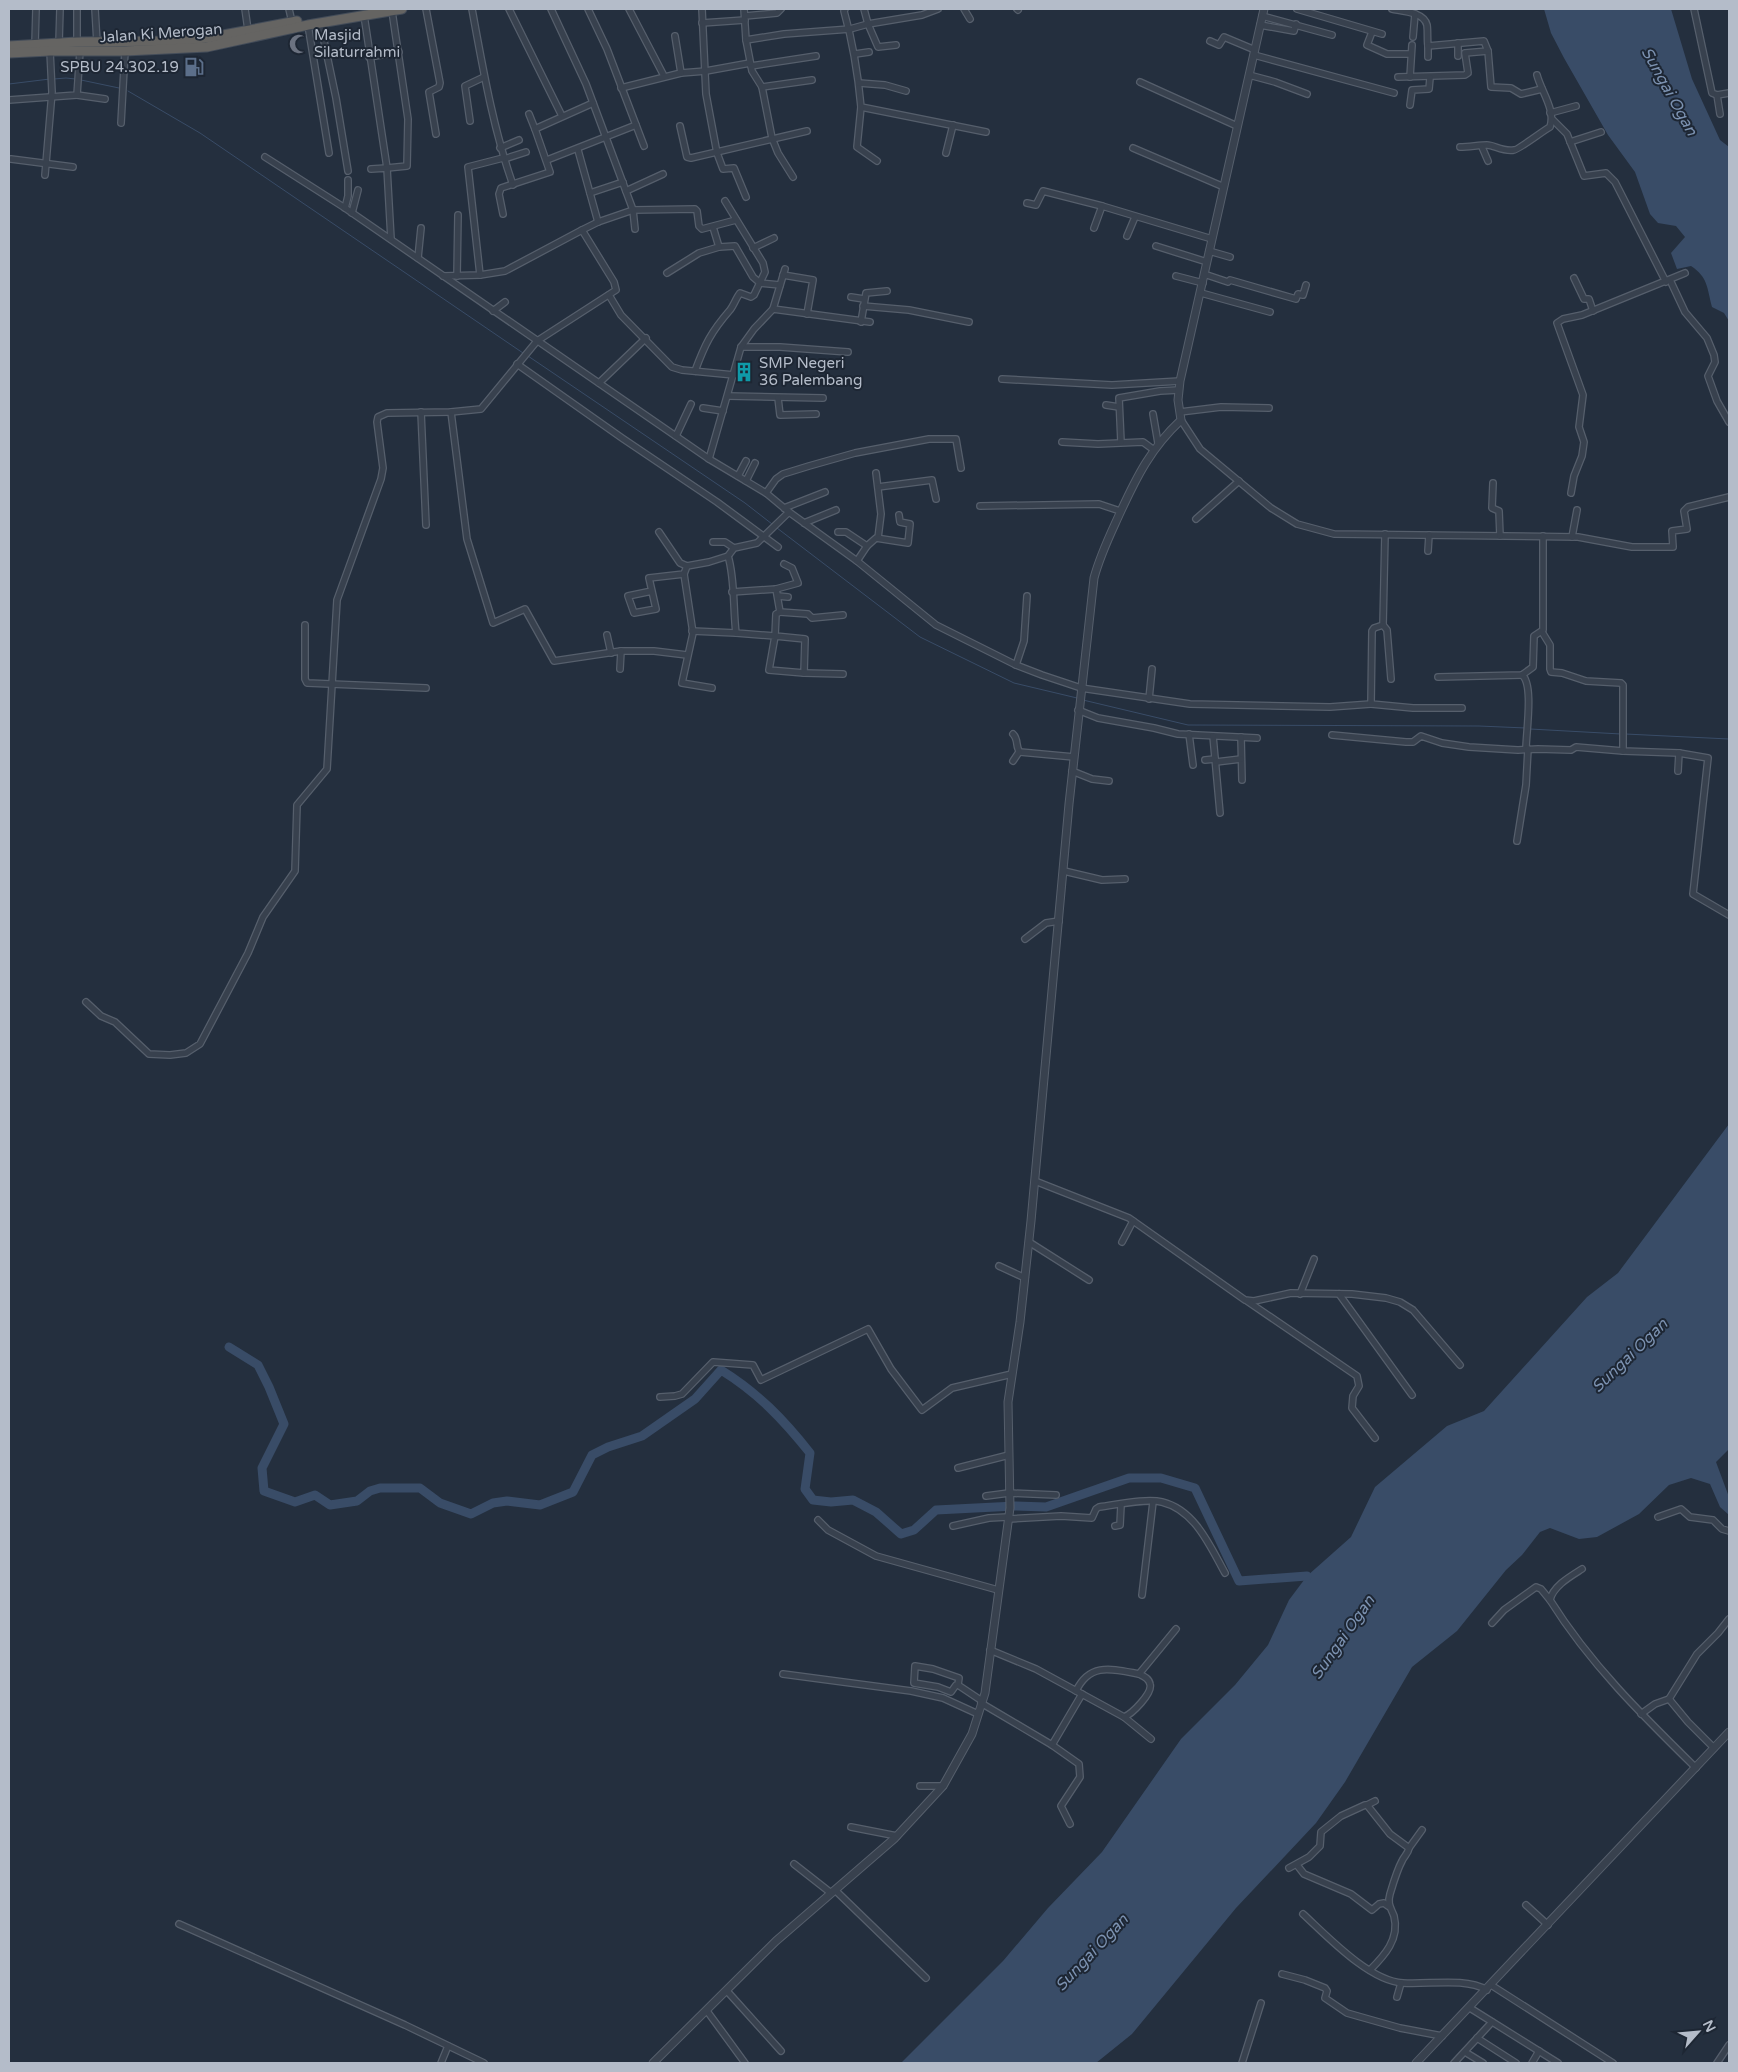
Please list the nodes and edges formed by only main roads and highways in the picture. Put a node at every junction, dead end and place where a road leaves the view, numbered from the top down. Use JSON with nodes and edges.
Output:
{"nodes":[{"id":1,"x":402,"y":9,"type":"edge"},
{"id":2,"x":361,"y":12,"type":"edge"},
{"id":3,"x":9,"y":46,"type":"edge"},
{"id":4,"x":79,"y":52,"type":"junction"},
{"id":5,"x":9,"y":54,"type":"edge"}],
"edges":[{"from":1,"to":2,"type":"highway","name":"Jalan Ki Merogan"},
{"from":2,"to":4,"type":"highway","name":"Jalan Ki Merogan"},
{"from":2,"to":4,"type":"highway","name":"Jalan Ki Merogan"},
{"from":3,"to":4,"type":"highway","name":"Jalan Ki Merogan"},
{"from":4,"to":5,"type":"highway","name":"Jalan Ki Merogan"}]}
